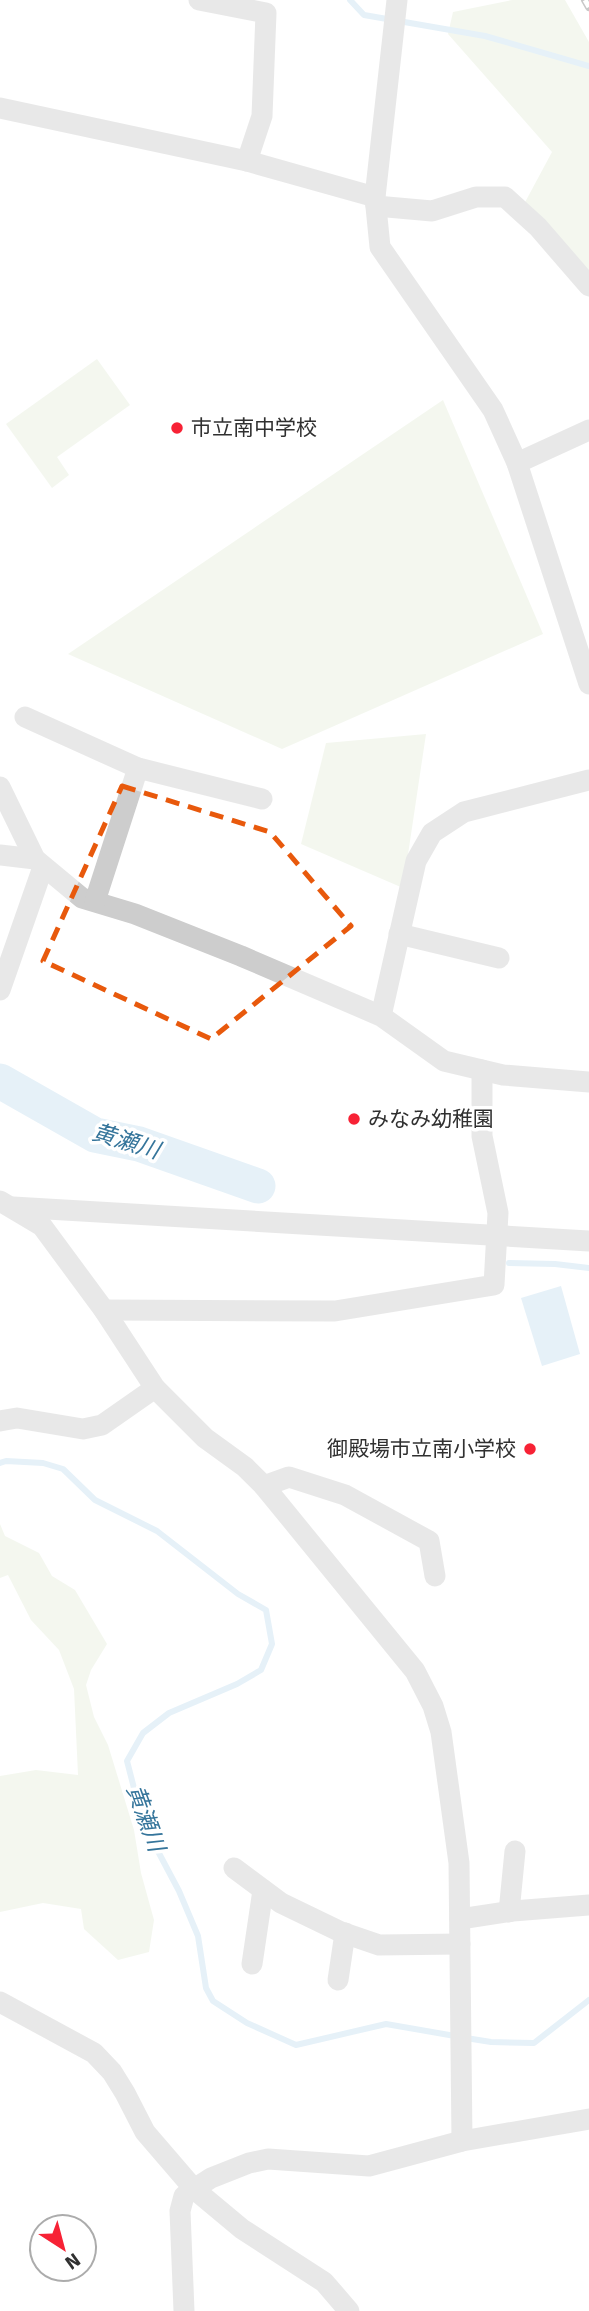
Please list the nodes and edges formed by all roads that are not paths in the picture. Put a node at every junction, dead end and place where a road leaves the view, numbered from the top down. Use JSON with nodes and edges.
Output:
{"nodes":[{"id":1,"x":199,"y":0,"type":"edge"},
{"id":2,"x":397,"y":0,"type":"edge"},
{"id":3,"x":0,"y":108,"type":"edge"},
{"id":4,"x":247,"y":161,"type":"junction"},
{"id":5,"x":376,"y":202,"type":"junction"},
{"id":6,"x":589,"y":286,"type":"edge"},
{"id":7,"x":589,"y":430,"type":"edge"},
{"id":8,"x":517,"y":463,"type":"junction"},
{"id":9,"x":589,"y":684,"type":"edge"},
{"id":10,"x":25,"y":717,"type":"dead end"},
{"id":11,"x":138,"y":768,"type":"junction"},
{"id":12,"x":589,"y":780,"type":"edge"},
{"id":13,"x":0,"y":787,"type":"edge"},
{"id":14,"x":262,"y":799,"type":"dead end"},
{"id":15,"x":0,"y":855,"type":"edge"},
{"id":16,"x":39,"y":863,"type":"junction"},
{"id":17,"x":95,"y":901,"type":"junction"},
{"id":18,"x":399,"y":934,"type":"junction"},
{"id":19,"x":499,"y":958,"type":"dead end"},
{"id":20,"x":0,"y":990,"type":"edge"},
{"id":21,"x":381,"y":1016,"type":"junction"},
{"id":22,"x":482,"y":1070,"type":"junction"},
{"id":23,"x":589,"y":1082,"type":"edge"},
{"id":24,"x":3,"y":1204,"type":"edge"},
{"id":25,"x":497,"y":1235,"type":"junction"},
{"id":26,"x":589,"y":1241,"type":"edge"},
{"id":27,"x":104,"y":1310,"type":"junction"},
{"id":28,"x":155,"y":1388,"type":"junction"},
{"id":29,"x":0,"y":1421,"type":"edge"},
{"id":30,"x":264,"y":1486,"type":"junction"},
{"id":31,"x":435,"y":1576,"type":"dead end"},
{"id":32,"x":515,"y":1851,"type":"dead end"},
{"id":33,"x":234,"y":1868,"type":"dead end"},
{"id":34,"x":263,"y":1890,"type":"junction"},
{"id":35,"x":589,"y":1905,"type":"edge"},
{"id":36,"x":509,"y":1912,"type":"junction"},
{"id":37,"x":460,"y":1920,"type":"junction"},
{"id":38,"x":345,"y":1933,"type":"junction"},
{"id":39,"x":460,"y":1944,"type":"junction"},
{"id":40,"x":252,"y":1964,"type":"dead end"},
{"id":41,"x":338,"y":1980,"type":"dead end"},
{"id":42,"x":3,"y":2006,"type":"edge"},
{"id":43,"x":589,"y":2119,"type":"edge"},
{"id":44,"x":462,"y":2141,"type":"junction"},
{"id":45,"x":194,"y":2189,"type":"junction"},
{"id":46,"x":184,"y":2311,"type":"edge"},
{"id":47,"x":349,"y":2311,"type":"edge"}],
"edges":[{"from":1,"to":4,"type":"street"},
{"from":2,"to":5,"type":"street"},
{"from":3,"to":4,"type":"street"},
{"from":4,"to":5,"type":"street"},
{"from":5,"to":6,"type":"street"},
{"from":5,"to":8,"type":"street"},
{"from":7,"to":8,"type":"street"},
{"from":8,"to":9,"type":"street"},
{"from":10,"to":11,"type":"street"},
{"from":11,"to":14,"type":"street"},
{"from":11,"to":17,"type":"street"},
{"from":12,"to":18,"type":"street"},
{"from":13,"to":16,"type":"street"},
{"from":15,"to":16,"type":"street"},
{"from":16,"to":17,"type":"street"},
{"from":16,"to":20,"type":"street"},
{"from":17,"to":21,"type":"street"},
{"from":18,"to":19,"type":"street"},
{"from":18,"to":21,"type":"street"},
{"from":21,"to":22,"type":"street"},
{"from":22,"to":23,"type":"street"},
{"from":22,"to":25,"type":"street"},
{"from":24,"to":25,"type":"street"},
{"from":24,"to":27,"type":"street"},
{"from":25,"to":26,"type":"street"},
{"from":25,"to":27,"type":"street"},
{"from":27,"to":28,"type":"street"},
{"from":28,"to":29,"type":"street"},
{"from":28,"to":30,"type":"street"},
{"from":30,"to":31,"type":"street"},
{"from":30,"to":37,"type":"street"},
{"from":32,"to":36,"type":"street"},
{"from":33,"to":34,"type":"street"},
{"from":34,"to":38,"type":"street"},
{"from":34,"to":40,"type":"street"},
{"from":35,"to":36,"type":"street"},
{"from":36,"to":37,"type":"street"},
{"from":37,"to":39,"type":"street"},
{"from":38,"to":39,"type":"street"},
{"from":38,"to":41,"type":"street"},
{"from":39,"to":44,"type":"street"},
{"from":42,"to":45,"type":"street"},
{"from":43,"to":44,"type":"street"},
{"from":44,"to":45,"type":"street"},
{"from":45,"to":46,"type":"street"},
{"from":45,"to":47,"type":"street"}]}
